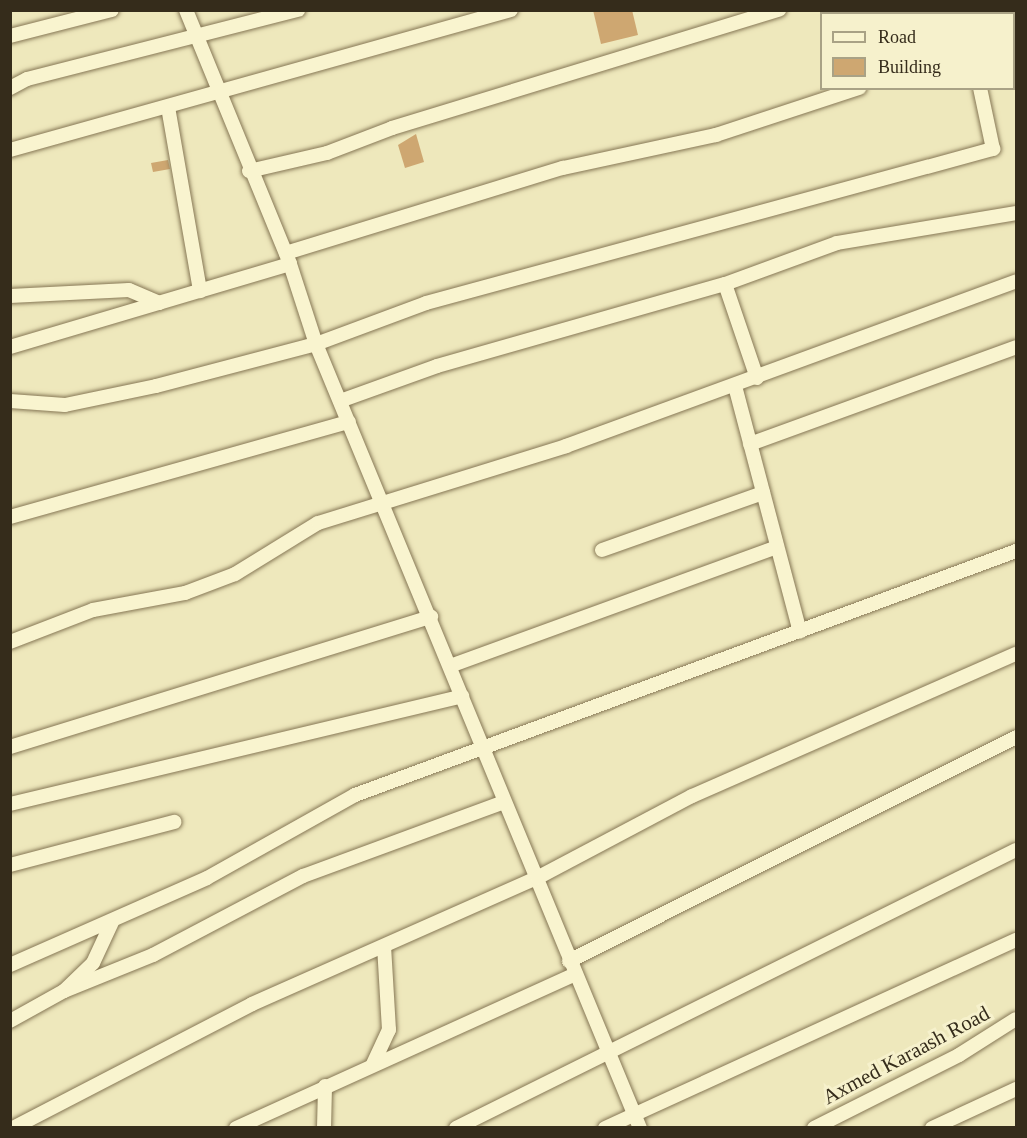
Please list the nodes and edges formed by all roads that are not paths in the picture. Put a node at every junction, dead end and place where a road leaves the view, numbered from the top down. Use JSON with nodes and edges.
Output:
{"nodes":[{"id":1,"x":112,"y":10,"type":"edge"},
{"id":2,"x":186,"y":10,"type":"edge"},
{"id":3,"x":298,"y":10,"type":"edge"},
{"id":4,"x":511,"y":10,"type":"edge"},
{"id":5,"x":779,"y":10,"type":"edge"},
{"id":6,"x":10,"y":36,"type":"edge"},
{"id":7,"x":197,"y":36,"type":"junction"},
{"id":8,"x":10,"y":88,"type":"edge"},
{"id":9,"x":219,"y":90,"type":"junction"},
{"id":10,"x":853,"y":90,"type":"edge"},
{"id":11,"x":980,"y":90,"type":"edge"},
{"id":12,"x":168,"y":107,"type":"junction"},
{"id":13,"x":10,"y":150,"type":"edge"},
{"id":14,"x":249,"y":171,"type":"junction"},
{"id":15,"x":1017,"y":213,"type":"edge"},
{"id":16,"x":288,"y":258,"type":"junction"},
{"id":17,"x":1017,"y":281,"type":"edge"},
{"id":18,"x":724,"y":284,"type":"junction"},
{"id":19,"x":200,"y":291,"type":"junction"},
{"id":20,"x":10,"y":296,"type":"edge"},
{"id":21,"x":159,"y":303,"type":"junction"},
{"id":22,"x":316,"y":345,"type":"junction"},
{"id":23,"x":1017,"y":347,"type":"edge"},
{"id":24,"x":12,"y":350,"type":"edge"},
{"id":25,"x":757,"y":378,"type":"junction"},
{"id":26,"x":735,"y":386,"type":"junction"},
{"id":27,"x":10,"y":401,"type":"edge"},
{"id":28,"x":340,"y":401,"type":"junction"},
{"id":29,"x":349,"y":422,"type":"junction"},
{"id":30,"x":750,"y":444,"type":"junction"},
{"id":31,"x":763,"y":493,"type":"junction"},
{"id":32,"x":385,"y":505,"type":"junction"},
{"id":33,"x":10,"y":517,"type":"edge"},
{"id":34,"x":777,"y":547,"type":"junction"},
{"id":35,"x":602,"y":550,"type":"dead end"},
{"id":36,"x":1017,"y":551,"type":"edge"},
{"id":37,"x":431,"y":617,"type":"junction"},
{"id":38,"x":800,"y":632,"type":"junction"},
{"id":39,"x":10,"y":642,"type":"edge"},
{"id":40,"x":1017,"y":654,"type":"edge"},
{"id":41,"x":450,"y":666,"type":"junction"},
{"id":42,"x":462,"y":696,"type":"junction"},
{"id":43,"x":1017,"y":737,"type":"edge"},
{"id":44,"x":483,"y":746,"type":"junction"},
{"id":45,"x":10,"y":747,"type":"edge"},
{"id":46,"x":504,"y":802,"type":"junction"},
{"id":47,"x":10,"y":804,"type":"edge"},
{"id":48,"x":174,"y":822,"type":"dead end"},
{"id":49,"x":1017,"y":850,"type":"edge"},
{"id":50,"x":10,"y":865,"type":"edge"},
{"id":51,"x":537,"y":878,"type":"junction"},
{"id":52,"x":112,"y":922,"type":"junction"},
{"id":53,"x":1017,"y":940,"type":"edge"},
{"id":54,"x":384,"y":946,"type":"junction"},
{"id":55,"x":569,"y":961,"type":"junction"},
{"id":56,"x":10,"y":965,"type":"edge"},
{"id":57,"x":575,"y":974,"type":"junction"},
{"id":58,"x":64,"y":991,"type":"junction"},
{"id":59,"x":1017,"y":1019,"type":"edge"},
{"id":60,"x":10,"y":1021,"type":"edge"},
{"id":61,"x":607,"y":1048,"type":"junction"},
{"id":62,"x":373,"y":1064,"type":"junction"},
{"id":63,"x":325,"y":1086,"type":"junction"},
{"id":64,"x":1017,"y":1089,"type":"edge"},
{"id":65,"x":634,"y":1113,"type":"junction"},
{"id":66,"x":13,"y":1128,"type":"edge"},
{"id":67,"x":236,"y":1128,"type":"edge"},
{"id":68,"x":324,"y":1128,"type":"edge"},
{"id":69,"x":456,"y":1128,"type":"edge"},
{"id":70,"x":605,"y":1128,"type":"edge"},
{"id":71,"x":640,"y":1128,"type":"edge"},
{"id":72,"x":814,"y":1128,"type":"edge"},
{"id":73,"x":932,"y":1128,"type":"edge"}],
"edges":[{"from":1,"to":6,"type":"street"},
{"from":2,"to":7,"type":"street"},
{"from":3,"to":7,"type":"street"},
{"from":4,"to":9,"type":"street"},
{"from":5,"to":14,"type":"street"},
{"from":7,"to":8,"type":"street"},
{"from":7,"to":9,"type":"street"},
{"from":9,"to":12,"type":"street"},
{"from":9,"to":14,"type":"street"},
{"from":10,"to":16,"type":"street"},
{"from":11,"to":22,"type":"street"},
{"from":12,"to":13,"type":"street"},
{"from":12,"to":19,"type":"street"},
{"from":14,"to":16,"type":"street"},
{"from":15,"to":18,"type":"street"},
{"from":16,"to":19,"type":"street"},
{"from":16,"to":22,"type":"street"},
{"from":17,"to":25,"type":"street"},
{"from":18,"to":25,"type":"street"},
{"from":18,"to":28,"type":"street"},
{"from":19,"to":21,"type":"street"},
{"from":20,"to":21,"type":"street"},
{"from":21,"to":24,"type":"street"},
{"from":22,"to":27,"type":"street"},
{"from":22,"to":28,"type":"street"},
{"from":23,"to":30,"type":"street"},
{"from":25,"to":26,"type":"street"},
{"from":26,"to":30,"type":"street"},
{"from":26,"to":32,"type":"street"},
{"from":28,"to":29,"type":"street"},
{"from":29,"to":32,"type":"street"},
{"from":29,"to":33,"type":"street"},
{"from":30,"to":31,"type":"street"},
{"from":31,"to":34,"type":"street"},
{"from":31,"to":35,"type":"street"},
{"from":32,"to":37,"type":"street"},
{"from":32,"to":39,"type":"street"},
{"from":34,"to":38,"type":"street"},
{"from":34,"to":41,"type":"street"},
{"from":36,"to":38,"type":"street"},
{"from":37,"to":41,"type":"street"},
{"from":37,"to":45,"type":"street"},
{"from":38,"to":44,"type":"street"},
{"from":40,"to":51,"type":"street"},
{"from":41,"to":42,"type":"street"},
{"from":42,"to":44,"type":"street"},
{"from":42,"to":47,"type":"street"},
{"from":43,"to":55,"type":"street"},
{"from":44,"to":46,"type":"street"},
{"from":44,"to":52,"type":"street"},
{"from":46,"to":51,"type":"street"},
{"from":46,"to":58,"type":"street"},
{"from":48,"to":50,"type":"street"},
{"from":49,"to":61,"type":"street"},
{"from":51,"to":54,"type":"street"},
{"from":51,"to":55,"type":"street"},
{"from":52,"to":56,"type":"street"},
{"from":52,"to":58,"type":"street"},
{"from":53,"to":65,"type":"street"},
{"from":54,"to":62,"type":"street"},
{"from":54,"to":66,"type":"street"},
{"from":55,"to":57,"type":"street"},
{"from":57,"to":61,"type":"street"},
{"from":57,"to":62,"type":"street"},
{"from":58,"to":60,"type":"street"},
{"from":59,"to":72,"type":"street","name":"Axmed Karaash Road"},
{"from":61,"to":65,"type":"street"},
{"from":61,"to":69,"type":"street"},
{"from":62,"to":63,"type":"street"},
{"from":63,"to":67,"type":"street"},
{"from":63,"to":68,"type":"street"},
{"from":64,"to":73,"type":"street"},
{"from":65,"to":70,"type":"street"},
{"from":65,"to":71,"type":"street"}]}
